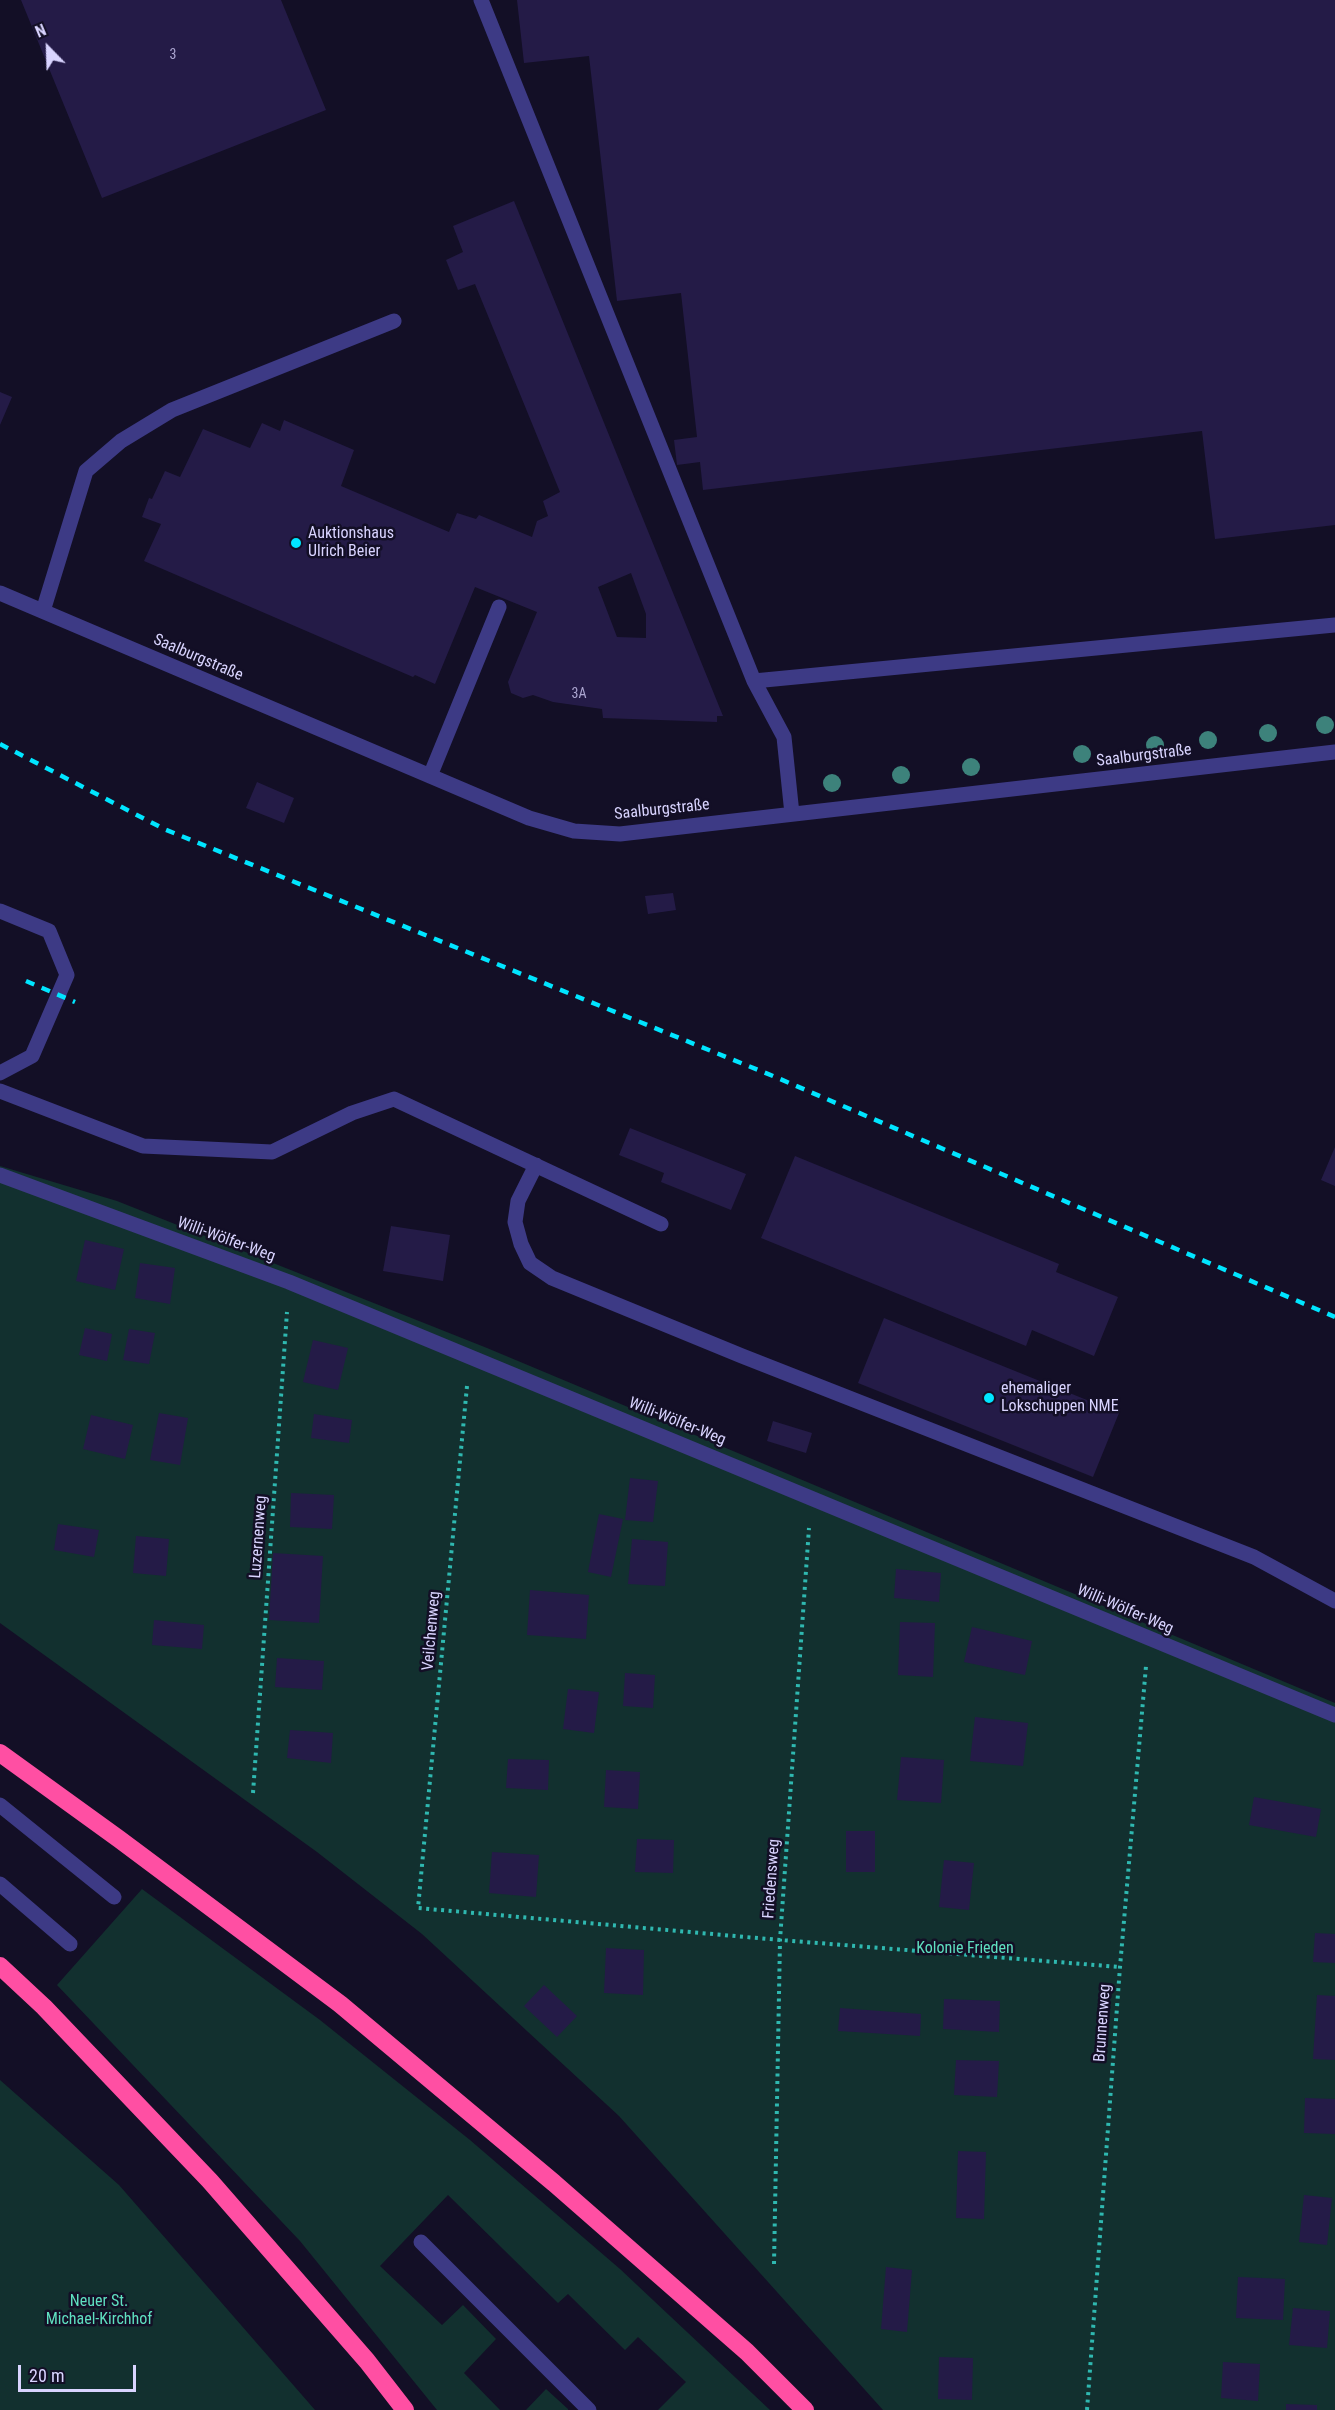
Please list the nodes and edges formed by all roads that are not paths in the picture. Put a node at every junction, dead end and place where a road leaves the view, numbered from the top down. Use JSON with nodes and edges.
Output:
{"nodes":[{"id":1,"x":481,"y":0,"type":"edge"},
{"id":2,"x":393,"y":321,"type":"dead end"},
{"id":3,"x":0,"y":593,"type":"edge"},
{"id":4,"x":500,"y":607,"type":"dead end"},
{"id":5,"x":42,"y":612,"type":"junction"},
{"id":6,"x":1335,"y":625,"type":"edge"},
{"id":7,"x":754,"y":681,"type":"junction"},
{"id":8,"x":1335,"y":752,"type":"edge"},
{"id":9,"x":430,"y":776,"type":"junction"},
{"id":10,"x":792,"y":814,"type":"junction"},
{"id":11,"x":0,"y":911,"type":"edge"},
{"id":12,"x":0,"y":1073,"type":"edge"},
{"id":13,"x":0,"y":1091,"type":"edge"},
{"id":14,"x":536,"y":1165,"type":"junction"},
{"id":15,"x":0,"y":1175,"type":"edge"},
{"id":16,"x":661,"y":1224,"type":"dead end"},
{"id":17,"x":1335,"y":1601,"type":"edge"},
{"id":18,"x":1335,"y":1715,"type":"edge"},
{"id":19,"x":0,"y":1753,"type":"edge"},
{"id":20,"x":0,"y":1805,"type":"edge"},
{"id":21,"x":0,"y":1884,"type":"edge"},
{"id":22,"x":114,"y":1897,"type":"dead end"},
{"id":23,"x":70,"y":1944,"type":"dead end"},
{"id":24,"x":0,"y":1966,"type":"edge"},
{"id":25,"x":421,"y":2242,"type":"dead end"},
{"id":26,"x":405,"y":2410,"type":"edge"},
{"id":27,"x":589,"y":2410,"type":"edge"},
{"id":28,"x":805,"y":2410,"type":"edge"}],
"edges":[{"from":1,"to":7,"type":"street"},
{"from":2,"to":5,"type":"street"},
{"from":3,"to":5,"type":"street","name":"Saalburgstraße"},
{"from":4,"to":9,"type":"street"},
{"from":5,"to":9,"type":"street","name":"Saalburgstraße"},
{"from":6,"to":7,"type":"street"},
{"from":7,"to":10,"type":"street"},
{"from":8,"to":10,"type":"street","name":"Saalburgstraße"},
{"from":9,"to":10,"type":"street","name":"Saalburgstraße"},
{"from":11,"to":12,"type":"street"},
{"from":13,"to":14,"type":"street"},
{"from":14,"to":16,"type":"street"},
{"from":14,"to":17,"type":"street"},
{"from":15,"to":18,"type":"street","name":"Willi-Wölfer-Weg"},
{"from":19,"to":28,"type":"highway"},
{"from":20,"to":22,"type":"street"},
{"from":21,"to":23,"type":"street"},
{"from":24,"to":26,"type":"highway"},
{"from":25,"to":27,"type":"street"}]}
